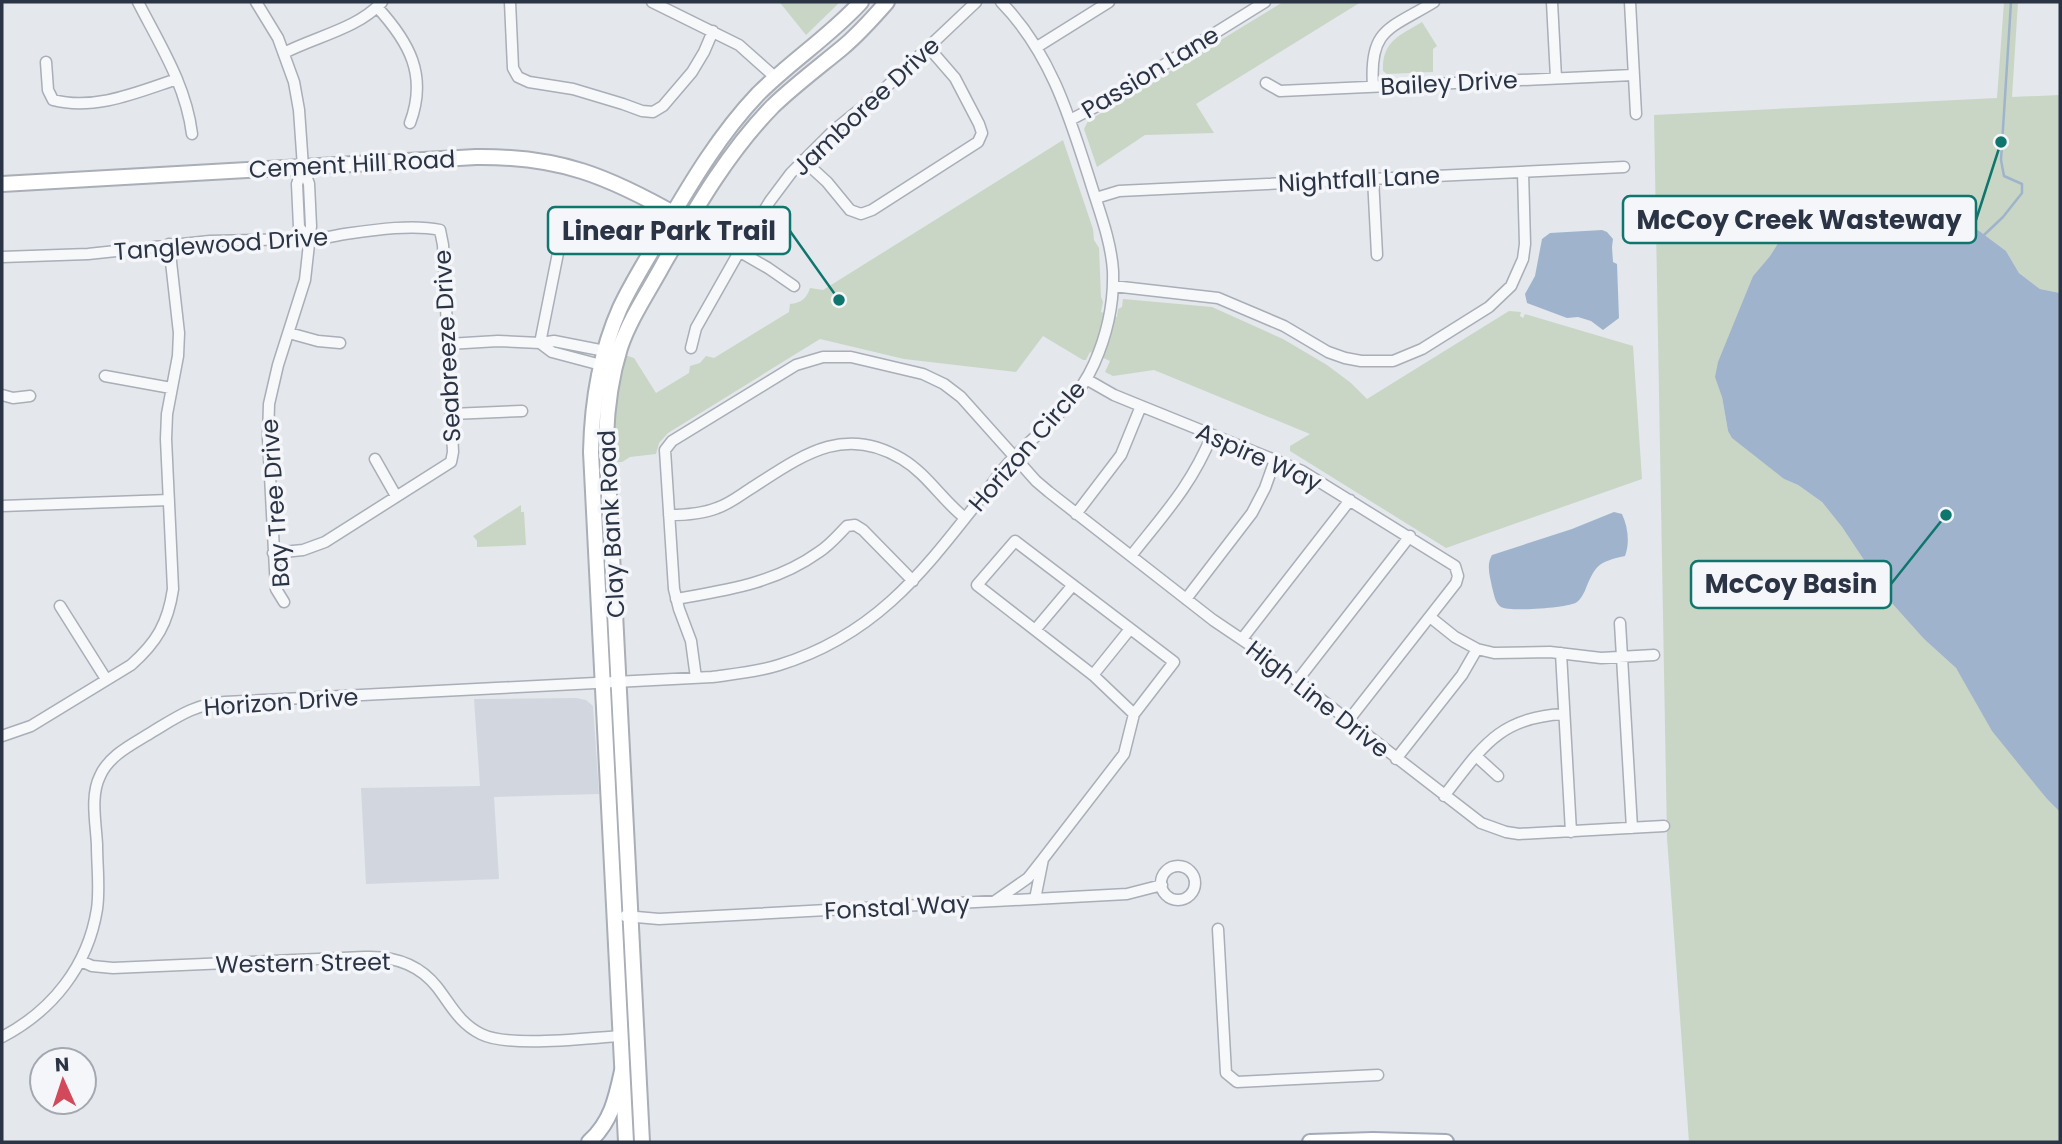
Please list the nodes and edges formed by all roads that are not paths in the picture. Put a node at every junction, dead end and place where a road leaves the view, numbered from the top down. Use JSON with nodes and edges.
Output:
{"nodes":[{"id":1,"x":138,"y":2,"type":"edge"},
{"id":2,"x":256,"y":2,"type":"edge"},
{"id":3,"x":510,"y":2,"type":"edge"},
{"id":4,"x":652,"y":2,"type":"edge"},
{"id":5,"x":861,"y":2,"type":"edge"},
{"id":6,"x":887,"y":2,"type":"edge"},
{"id":7,"x":976,"y":2,"type":"edge"},
{"id":8,"x":1001,"y":2,"type":"edge"},
{"id":9,"x":1109,"y":2,"type":"edge"},
{"id":10,"x":1265,"y":2,"type":"edge"},
{"id":11,"x":1434,"y":2,"type":"edge"},
{"id":12,"x":1552,"y":2,"type":"edge"},
{"id":13,"x":1630,"y":2,"type":"edge"},
{"id":14,"x":380,"y":4,"type":"edge"},
{"id":15,"x":713,"y":31,"type":"junction"},
{"id":16,"x":1037,"y":47,"type":"junction"},
{"id":17,"x":929,"y":48,"type":"junction"},
{"id":18,"x":284,"y":52,"type":"junction"},
{"id":19,"x":47,"y":62,"type":"dead end"},
{"id":20,"x":1633,"y":75,"type":"junction"},
{"id":21,"x":775,"y":77,"type":"junction"},
{"id":22,"x":1556,"y":78,"type":"junction"},
{"id":23,"x":177,"y":79,"type":"junction"},
{"id":24,"x":1266,"y":83,"type":"dead end"},
{"id":25,"x":1373,"y":86,"type":"junction"},
{"id":26,"x":1636,"y":114,"type":"dead end"},
{"id":27,"x":1070,"y":120,"type":"junction"},
{"id":28,"x":410,"y":122,"type":"dead end"},
{"id":29,"x":192,"y":134,"type":"dead end"},
{"id":30,"x":803,"y":160,"type":"junction"},
{"id":31,"x":303,"y":167,"type":"junction"},
{"id":32,"x":1624,"y":167,"type":"dead end"},
{"id":33,"x":1522,"y":172,"type":"junction"},
{"id":34,"x":1373,"y":178,"type":"junction"},
{"id":35,"x":2,"y":184,"type":"edge"},
{"id":36,"x":1096,"y":198,"type":"junction"},
{"id":37,"x":673,"y":213,"type":"junction"},
{"id":38,"x":688,"y":222,"type":"junction"},
{"id":39,"x":440,"y":230,"type":"joint"},
{"id":40,"x":309,"y":240,"type":"junction"},
{"id":41,"x":560,"y":243,"type":"dead end"},
{"id":42,"x":169,"y":244,"type":"junction"},
{"id":43,"x":739,"y":252,"type":"junction"},
{"id":44,"x":1377,"y":255,"type":"dead end"},
{"id":45,"x":2,"y":257,"type":"edge"},
{"id":46,"x":793,"y":286,"type":"dead end"},
{"id":47,"x":1113,"y":286,"type":"junction"},
{"id":48,"x":289,"y":333,"type":"junction"},
{"id":49,"x":340,"y":343,"type":"dead end"},
{"id":50,"x":540,"y":343,"type":"junction"},
{"id":51,"x":448,"y":344,"type":"junction"},
{"id":52,"x":691,"y":348,"type":"dead end"},
{"id":53,"x":603,"y":358,"type":"junction"},
{"id":54,"x":104,"y":376,"type":"dead end"},
{"id":55,"x":1086,"y":379,"type":"junction"},
{"id":56,"x":170,"y":388,"type":"junction"},
{"id":57,"x":2,"y":395,"type":"edge"},
{"id":58,"x":30,"y":396,"type":"dead end"},
{"id":59,"x":1141,"y":406,"type":"junction"},
{"id":60,"x":522,"y":411,"type":"dead end"},
{"id":61,"x":451,"y":414,"type":"junction"},
{"id":62,"x":1212,"y":435,"type":"junction"},
{"id":63,"x":1014,"y":457,"type":"junction"},
{"id":64,"x":375,"y":459,"type":"dead end"},
{"id":65,"x":1275,"y":460,"type":"junction"},
{"id":66,"x":397,"y":496,"type":"junction"},
{"id":67,"x":169,"y":500,"type":"junction"},
{"id":68,"x":1350,"y":500,"type":"junction"},
{"id":69,"x":2,"y":506,"type":"edge"},
{"id":70,"x":1076,"y":514,"type":"junction"},
{"id":71,"x":669,"y":515,"type":"junction"},
{"id":72,"x":965,"y":518,"type":"junction"},
{"id":73,"x":1410,"y":536,"type":"junction"},
{"id":74,"x":273,"y":553,"type":"junction"},
{"id":75,"x":1131,"y":556,"type":"junction"},
{"id":76,"x":914,"y":581,"type":"junction"},
{"id":77,"x":1073,"y":585,"type":"junction"},
{"id":78,"x":676,"y":599,"type":"junction"},
{"id":79,"x":1185,"y":599,"type":"junction"},
{"id":80,"x":284,"y":602,"type":"dead end"},
{"id":81,"x":60,"y":606,"type":"dead end"},
{"id":82,"x":1430,"y":617,"type":"junction"},
{"id":83,"x":1620,"y":623,"type":"dead end"},
{"id":84,"x":1130,"y":629,"type":"junction"},
{"id":85,"x":1035,"y":630,"type":"junction"},
{"id":86,"x":1242,"y":639,"type":"junction"},
{"id":87,"x":1477,"y":649,"type":"junction"},
{"id":88,"x":1561,"y":653,"type":"junction"},
{"id":89,"x":1654,"y":655,"type":"dead end"},
{"id":90,"x":1622,"y":656,"type":"junction"},
{"id":91,"x":1093,"y":675,"type":"junction"},
{"id":92,"x":696,"y":678,"type":"junction"},
{"id":93,"x":106,"y":679,"type":"junction"},
{"id":94,"x":1297,"y":681,"type":"junction"},
{"id":95,"x":618,"y":682,"type":"junction"},
{"id":96,"x":603,"y":683,"type":"junction"},
{"id":97,"x":1134,"y":714,"type":"junction"},
{"id":98,"x":1564,"y":714,"type":"junction"},
{"id":99,"x":1348,"y":722,"type":"junction"},
{"id":100,"x":2,"y":736,"type":"edge"},
{"id":101,"x":1476,"y":755,"type":"junction"},
{"id":102,"x":1396,"y":759,"type":"junction"},
{"id":103,"x":1498,"y":776,"type":"dead end"},
{"id":104,"x":1444,"y":796,"type":"junction"},
{"id":105,"x":1664,"y":826,"type":"dead end"},
{"id":106,"x":1632,"y":828,"type":"junction"},
{"id":107,"x":1571,"y":832,"type":"junction"},
{"id":108,"x":1043,"y":859,"type":"junction"},
{"id":109,"x":1162,"y":885,"type":"dead end"},
{"id":110,"x":1035,"y":899,"type":"junction"},
{"id":111,"x":995,"y":901,"type":"junction"},
{"id":112,"x":614,"y":914,"type":"junction"},
{"id":113,"x":630,"y":916,"type":"junction"},
{"id":114,"x":1218,"y":929,"type":"dead end"},
{"id":115,"x":81,"y":961,"type":"junction"},
{"id":116,"x":621,"y":1036,"type":"junction"},
{"id":117,"x":2,"y":1037,"type":"edge"},
{"id":118,"x":622,"y":1071,"type":"junction"},
{"id":119,"x":1378,"y":1075,"type":"dead end"},
{"id":120,"x":589,"y":1142,"type":"edge"},
{"id":121,"x":626,"y":1142,"type":"edge"},
{"id":122,"x":642,"y":1142,"type":"edge"},
{"id":123,"x":1310,"y":1142,"type":"edge"},
{"id":124,"x":1446,"y":1142,"type":"edge"}],
"edges":[{"from":1,"to":23,"type":"street"},
{"from":2,"to":18,"type":"street","name":"Bay Tree Drive"},
{"from":3,"to":15,"type":"street"},
{"from":4,"to":15,"type":"street"},
{"from":5,"to":21,"type":"street","name":"Clay Bank Road"},
{"from":6,"to":38,"type":"street","name":"Clay Bank Road"},
{"from":7,"to":17,"type":"street","name":"Jamboree Drive"},
{"from":8,"to":16,"type":"street","name":"Horizon Circle"},
{"from":9,"to":16,"type":"street"},
{"from":10,"to":27,"type":"street","name":"Passion Lane"},
{"from":11,"to":25,"type":"street"},
{"from":12,"to":22,"type":"street"},
{"from":13,"to":20,"type":"street"},
{"from":14,"to":18,"type":"street"},
{"from":14,"to":28,"type":"street"},
{"from":15,"to":21,"type":"street"},
{"from":16,"to":27,"type":"street","name":"Horizon Circle"},
{"from":17,"to":30,"type":"street","name":"Jamboree Drive"},
{"from":17,"to":30,"type":"street"},
{"from":18,"to":31,"type":"street","name":"Bay Tree Drive"},
{"from":19,"to":23,"type":"street"},
{"from":20,"to":22,"type":"street","name":"Bailey Drive"},
{"from":20,"to":26,"type":"street"},
{"from":21,"to":37,"type":"street","name":"Clay Bank Road"},
{"from":22,"to":25,"type":"street","name":"Bailey Drive"},
{"from":23,"to":29,"type":"street"},
{"from":24,"to":25,"type":"street","name":"Bailey Drive"},
{"from":27,"to":36,"type":"street","name":"Horizon Circle"},
{"from":30,"to":43,"type":"street","name":"Jamboree Drive"},
{"from":31,"to":35,"type":"street","name":"Cement Hill Road"},
{"from":31,"to":37,"type":"street","name":"Cement Hill Road"},
{"from":31,"to":40,"type":"street","name":"Bay Tree Drive"},
{"from":32,"to":33,"type":"street","name":"Nightfall Lane"},
{"from":33,"to":34,"type":"street","name":"Nightfall Lane"},
{"from":33,"to":47,"type":"street"},
{"from":34,"to":36,"type":"street","name":"Nightfall Lane"},
{"from":34,"to":44,"type":"street"},
{"from":36,"to":47,"type":"street","name":"Horizon Circle"},
{"from":37,"to":38,"type":"street","name":"Cement Hill Road"},
{"from":37,"to":53,"type":"street","name":"Clay Bank Road"},
{"from":38,"to":43,"type":"street"},
{"from":38,"to":95,"type":"street","name":"Clay Bank Road"},
{"from":39,"to":40,"type":"street","name":"Tanglewood Drive"},
{"from":39,"to":51,"type":"street","name":"Seabreeze Drive"},
{"from":40,"to":42,"type":"street","name":"Tanglewood Drive"},
{"from":40,"to":48,"type":"street","name":"Bay Tree Drive"},
{"from":41,"to":50,"type":"street"},
{"from":42,"to":45,"type":"street","name":"Tanglewood Drive"},
{"from":42,"to":56,"type":"street"},
{"from":43,"to":46,"type":"street"},
{"from":43,"to":52,"type":"street","name":"Jamboree Drive"},
{"from":47,"to":55,"type":"street","name":"Horizon Circle"},
{"from":48,"to":49,"type":"street"},
{"from":48,"to":74,"type":"street","name":"Bay Tree Drive"},
{"from":50,"to":51,"type":"street"},
{"from":50,"to":53,"type":"street"},
{"from":51,"to":61,"type":"street","name":"Seabreeze Drive"},
{"from":53,"to":96,"type":"street","name":"Clay Bank Road"},
{"from":54,"to":56,"type":"street"},
{"from":55,"to":59,"type":"street","name":"Aspire Way"},
{"from":55,"to":63,"type":"street","name":"Horizon Circle"},
{"from":56,"to":67,"type":"street"},
{"from":57,"to":58,"type":"street"},
{"from":59,"to":62,"type":"street","name":"Aspire Way"},
{"from":59,"to":70,"type":"street"},
{"from":60,"to":61,"type":"street"},
{"from":61,"to":66,"type":"street","name":"Seabreeze Drive"},
{"from":62,"to":65,"type":"street","name":"Aspire Way"},
{"from":62,"to":75,"type":"street"},
{"from":63,"to":70,"type":"street","name":"High Line Drive"},
{"from":63,"to":71,"type":"street","name":"High Line Drive"},
{"from":63,"to":72,"type":"street","name":"Horizon Circle"},
{"from":64,"to":66,"type":"street"},
{"from":65,"to":68,"type":"street","name":"Aspire Way"},
{"from":65,"to":79,"type":"street"},
{"from":66,"to":74,"type":"street"},
{"from":67,"to":69,"type":"street"},
{"from":67,"to":93,"type":"street"},
{"from":68,"to":73,"type":"street","name":"Aspire Way"},
{"from":68,"to":86,"type":"street"},
{"from":70,"to":75,"type":"street","name":"High Line Drive"},
{"from":71,"to":72,"type":"street"},
{"from":71,"to":78,"type":"street"},
{"from":72,"to":76,"type":"street","name":"Horizon Circle"},
{"from":73,"to":82,"type":"street","name":"Aspire Way"},
{"from":73,"to":94,"type":"street"},
{"from":74,"to":80,"type":"street","name":"Bay Tree Drive"},
{"from":75,"to":79,"type":"street","name":"High Line Drive"},
{"from":76,"to":78,"type":"street"},
{"from":76,"to":92,"type":"street","name":"Horizon Circle"},
{"from":77,"to":84,"type":"street"},
{"from":77,"to":85,"type":"street"},
{"from":77,"to":85,"type":"street"},
{"from":78,"to":92,"type":"street"},
{"from":79,"to":86,"type":"street","name":"High Line Drive"},
{"from":81,"to":93,"type":"street"},
{"from":82,"to":87,"type":"street"},
{"from":82,"to":99,"type":"street"},
{"from":83,"to":90,"type":"street"},
{"from":84,"to":91,"type":"street"},
{"from":84,"to":97,"type":"street"},
{"from":85,"to":91,"type":"street"},
{"from":86,"to":94,"type":"street","name":"High Line Drive"},
{"from":87,"to":88,"type":"street"},
{"from":87,"to":102,"type":"street"},
{"from":88,"to":90,"type":"street"},
{"from":88,"to":98,"type":"street"},
{"from":89,"to":90,"type":"street"},
{"from":90,"to":106,"type":"street"},
{"from":91,"to":97,"type":"street"},
{"from":92,"to":95,"type":"street","name":"Horizon Circle"},
{"from":93,"to":100,"type":"street"},
{"from":94,"to":99,"type":"street","name":"High Line Drive"},
{"from":95,"to":96,"type":"street","name":"Horizon Drive"},
{"from":95,"to":113,"type":"street","name":"Clay Bank Road"},
{"from":96,"to":112,"type":"street","name":"Clay Bank Road"},
{"from":96,"to":115,"type":"street","name":"Horizon Drive"},
{"from":97,"to":108,"type":"street"},
{"from":98,"to":101,"type":"street"},
{"from":98,"to":107,"type":"street"},
{"from":99,"to":102,"type":"street","name":"High Line Drive"},
{"from":101,"to":103,"type":"street"},
{"from":101,"to":104,"type":"street"},
{"from":102,"to":104,"type":"street","name":"High Line Drive"},
{"from":104,"to":107,"type":"street","name":"High Line Drive"},
{"from":105,"to":106,"type":"street","name":"High Line Drive"},
{"from":106,"to":107,"type":"street","name":"High Line Drive"},
{"from":108,"to":110,"type":"street"},
{"from":108,"to":111,"type":"street"},
{"from":109,"to":110,"type":"street","name":"Fonstal Way"},
{"from":110,"to":111,"type":"street","name":"Fonstal Way"},
{"from":111,"to":113,"type":"street","name":"Fonstal Way"},
{"from":112,"to":113,"type":"street","name":"Fonstal Way"},
{"from":112,"to":116,"type":"street","name":"Clay Bank Road"},
{"from":113,"to":122,"type":"street","name":"Clay Bank Road"},
{"from":114,"to":119,"type":"street"},
{"from":115,"to":116,"type":"street","name":"Western Street"},
{"from":115,"to":117,"type":"street","name":"Horizon Drive"},
{"from":116,"to":118,"type":"street","name":"Clay Bank Road"},
{"from":118,"to":120,"type":"street"},
{"from":118,"to":121,"type":"street","name":"Clay Bank Road"},
{"from":123,"to":124,"type":"street"}]}
